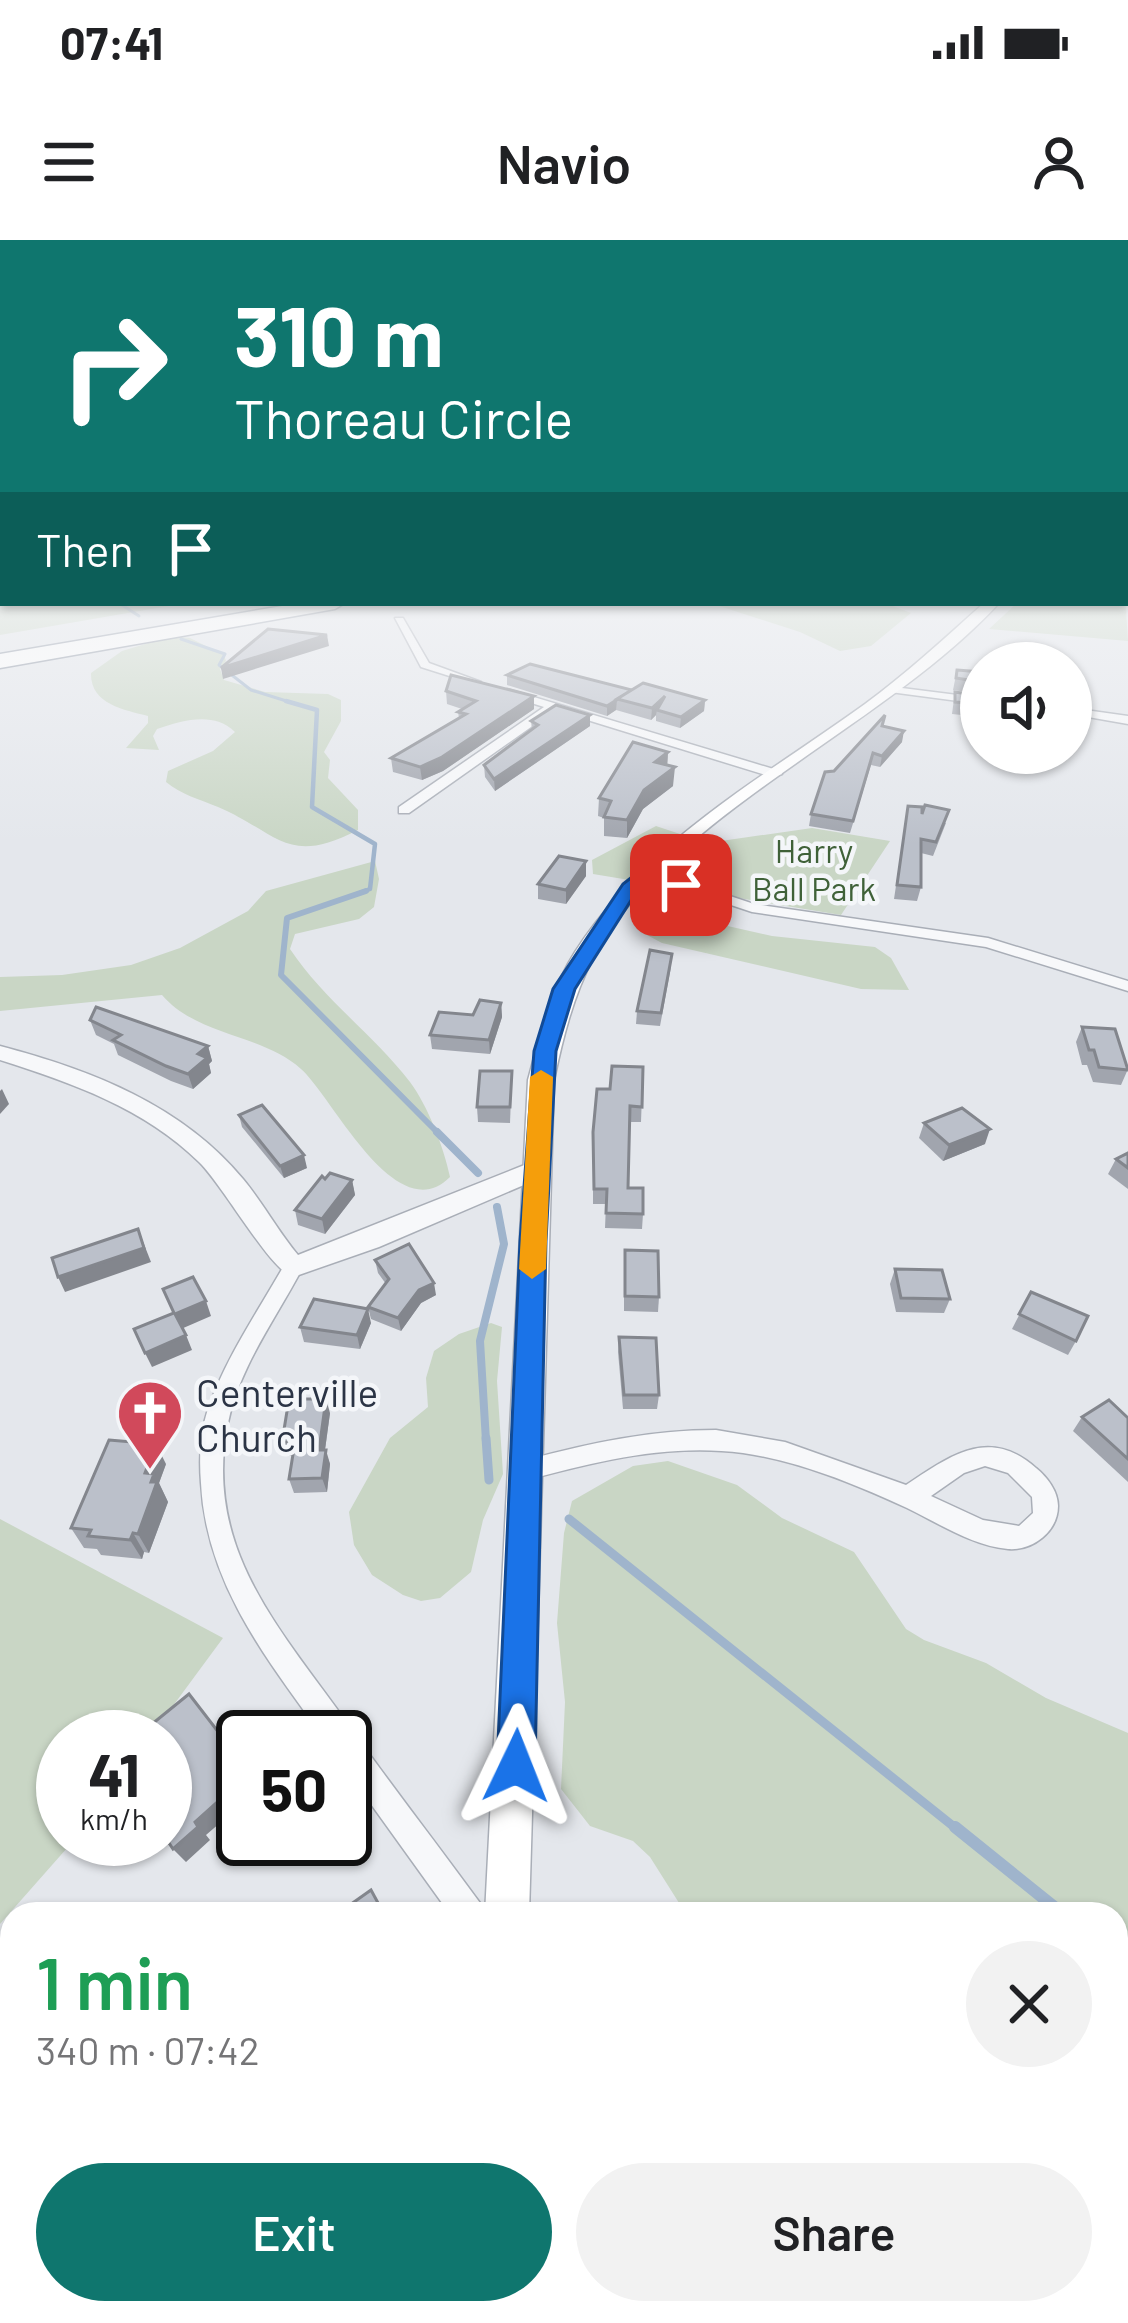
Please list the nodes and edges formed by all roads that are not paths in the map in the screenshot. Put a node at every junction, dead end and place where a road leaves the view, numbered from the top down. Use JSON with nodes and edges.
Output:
{"nodes":[{"id":1,"x":68,"y":649,"type":"edge"},
{"id":2,"x":414,"y":649,"type":"edge"},
{"id":3,"x":940,"y":649,"type":"edge"},
{"id":4,"x":0,"y":661,"type":"edge"},
{"id":5,"x":894,"y":690,"type":"junction"},
{"id":6,"x":960,"y":698,"type":"edge"},
{"id":7,"x":554,"y":706,"type":"junction"},
{"id":8,"x":1092,"y":714,"type":"edge"},
{"id":9,"x":1128,"y":719,"type":"edge"},
{"id":10,"x":776,"y":774,"type":"junction"},
{"id":11,"x":404,"y":810,"type":"dead end"},
{"id":12,"x":646,"y":872,"type":"junction"},
{"id":13,"x":1128,"y":986,"type":"edge"},
{"id":14,"x":0,"y":1053,"type":"edge"},
{"id":15,"x":536,"y":1170,"type":"junction"},
{"id":16,"x":293,"y":1267,"type":"junction"},
{"id":17,"x":527,"y":1470,"type":"junction"},
{"id":18,"x":909,"y":1497,"type":"junction"},
{"id":19,"x":320,"y":1710,"type":"edge"},
{"id":20,"x":372,"y":1780,"type":"edge"},
{"id":21,"x":461,"y":1902,"type":"edge"},
{"id":22,"x":508,"y":1902,"type":"edge"}],
"edges":[{"from":1,"to":4,"type":"highway"},
{"from":2,"to":7,"type":"street"},
{"from":3,"to":5,"type":"main road"},
{"from":5,"to":6,"type":"street"},
{"from":5,"to":10,"type":"main road"},
{"from":7,"to":10,"type":"street"},
{"from":7,"to":11,"type":"street"},
{"from":8,"to":9,"type":"street"},
{"from":10,"to":12,"type":"main road"},
{"from":12,"to":13,"type":"street"},
{"from":12,"to":15,"type":"main road"},
{"from":14,"to":16,"type":"street"},
{"from":15,"to":16,"type":"street"},
{"from":15,"to":17,"type":"main road"},
{"from":16,"to":19,"type":"street"},
{"from":17,"to":18,"type":"street"},
{"from":17,"to":22,"type":"main road"},
{"from":18,"to":18,"type":"street"},
{"from":20,"to":21,"type":"street"}]}
